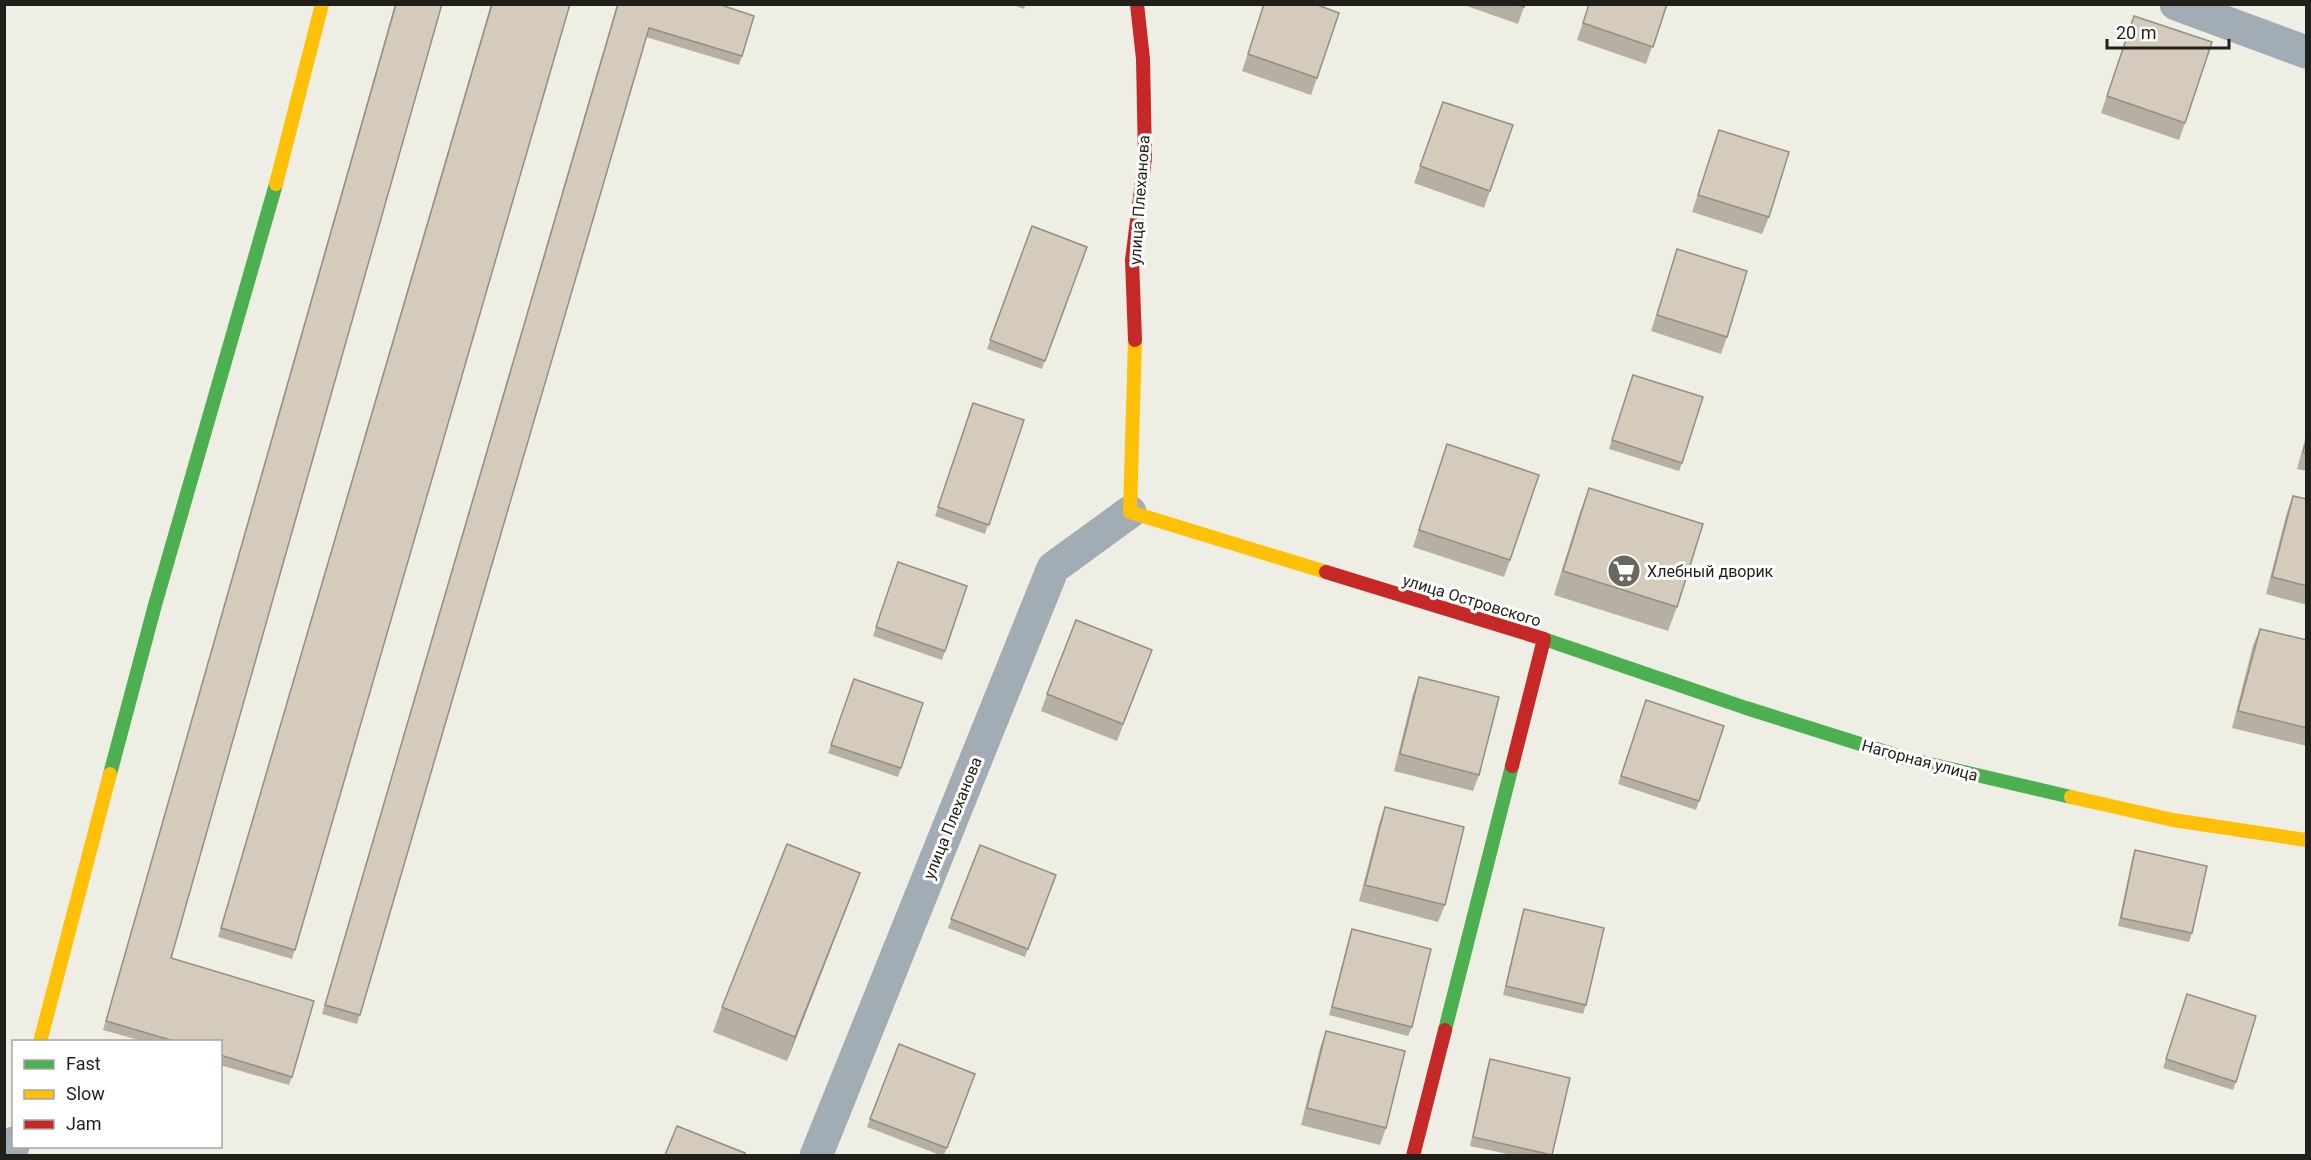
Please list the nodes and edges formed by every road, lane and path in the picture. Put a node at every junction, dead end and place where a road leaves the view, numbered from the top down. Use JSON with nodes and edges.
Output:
{"nodes":[{"id":1,"x":322,"y":4,"type":"edge"},
{"id":2,"x":1137,"y":4,"type":"edge"},
{"id":3,"x":2176,"y":4,"type":"edge"},
{"id":4,"x":2307,"y":52,"type":"edge"},
{"id":5,"x":1130,"y":512,"type":"junction"},
{"id":6,"x":1544,"y":639,"type":"junction"},
{"id":7,"x":2307,"y":840,"type":"edge"},
{"id":8,"x":40,"y":1040,"type":"edge"},
{"id":9,"x":816,"y":1155,"type":"edge"},
{"id":10,"x":1413,"y":1155,"type":"edge"}],
"edges":[{"from":1,"to":8,"type":"street"},
{"from":2,"to":5,"type":"street","name":"улица Плеханова"},
{"from":3,"to":4,"type":"street"},
{"from":5,"to":6,"type":"street","name":"улица Островского"},
{"from":5,"to":9,"type":"street","name":"улица Плеханова"},
{"from":6,"to":7,"type":"street","name":"Нагорная улица"},
{"from":6,"to":10,"type":"street","name":"улица Островского"}]}
